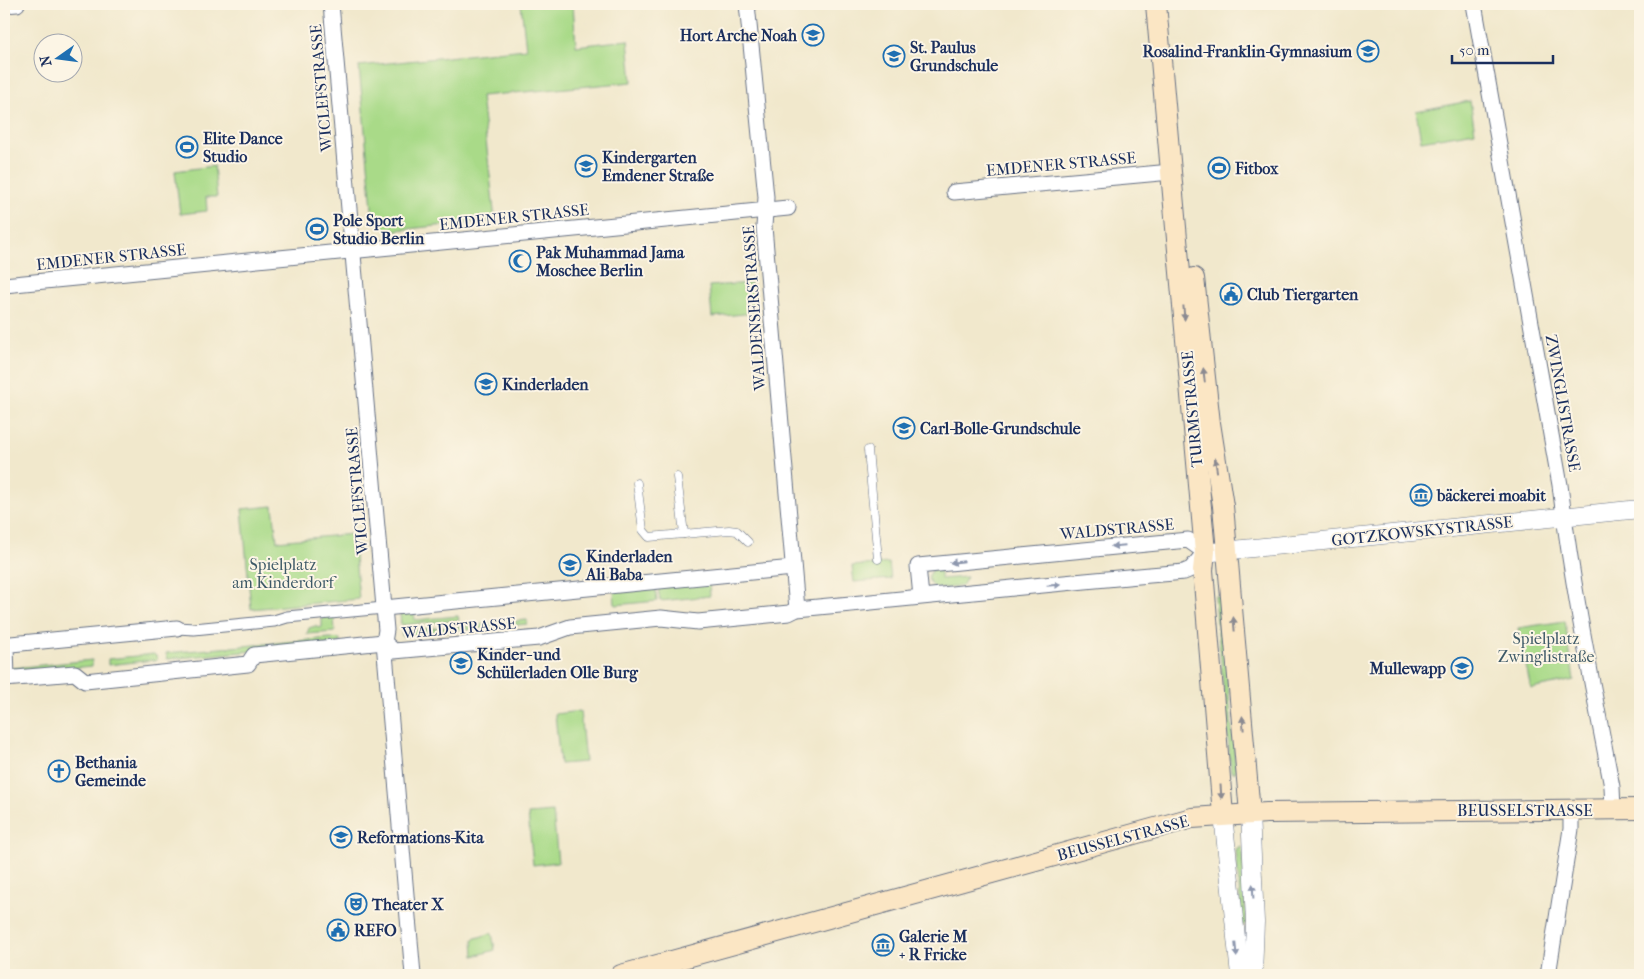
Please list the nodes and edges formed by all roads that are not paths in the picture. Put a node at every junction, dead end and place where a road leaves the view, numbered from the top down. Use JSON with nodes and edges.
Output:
{"nodes":[{"id":1,"x":17,"y":4,"type":"edge"},
{"id":2,"x":331,"y":4,"type":"edge"},
{"id":3,"x":747,"y":4,"type":"edge"},
{"id":4,"x":1156,"y":4,"type":"edge"},
{"id":5,"x":1169,"y":4,"type":"edge"},
{"id":6,"x":1474,"y":4,"type":"edge"},
{"id":7,"x":4,"y":5,"type":"edge"},
{"id":8,"x":1172,"y":172,"type":"junction"},
{"id":9,"x":954,"y":192,"type":"dead end"},
{"id":10,"x":788,"y":208,"type":"dead end"},
{"id":11,"x":765,"y":210,"type":"junction"},
{"id":12,"x":354,"y":250,"type":"junction"},
{"id":13,"x":4,"y":285,"type":"edge"},
{"id":14,"x":1203,"y":438,"type":"junction"},
{"id":15,"x":868,"y":450,"type":"dead end"},
{"id":16,"x":677,"y":477,"type":"dead end"},
{"id":17,"x":637,"y":483,"type":"dead end"},
{"id":18,"x":1640,"y":510,"type":"edge"},
{"id":19,"x":1564,"y":516,"type":"junction"},
{"id":20,"x":684,"y":534,"type":"junction"},
{"id":21,"x":748,"y":542,"type":"dead end"},
{"id":22,"x":1227,"y":550,"type":"junction"},
{"id":23,"x":1205,"y":552,"type":"junction"},
{"id":24,"x":878,"y":559,"type":"dead end"},
{"id":25,"x":793,"y":568,"type":"junction"},
{"id":26,"x":921,"y":597,"type":"junction"},
{"id":27,"x":384,"y":608,"type":"junction"},
{"id":28,"x":797,"y":609,"type":"junction"},
{"id":29,"x":177,"y":628,"type":"joint"},
{"id":30,"x":384,"y":642,"type":"junction"},
{"id":31,"x":6,"y":679,"type":"edge"},
{"id":32,"x":1571,"y":809,"type":"junction"},
{"id":33,"x":1640,"y":809,"type":"edge"},
{"id":34,"x":1613,"y":810,"type":"junction"},
{"id":35,"x":1250,"y":813,"type":"junction"},
{"id":36,"x":1223,"y":815,"type":"junction"},
{"id":37,"x":413,"y":975,"type":"edge"},
{"id":38,"x":621,"y":975,"type":"edge"},
{"id":39,"x":1240,"y":975,"type":"edge"},
{"id":40,"x":1253,"y":975,"type":"edge"},
{"id":41,"x":1548,"y":975,"type":"edge"}],
"edges":[{"from":1,"to":7,"type":"street"},
{"from":2,"to":12,"type":"street","name":"WICLEFSTRASSE"},
{"from":3,"to":11,"type":"street","name":"WALDENSERSTRASSE"},
{"from":4,"to":8,"type":"main road","name":"TURMSTRASSE"},
{"from":14,"to":5,"type":"main road","name":"TURMSTRASSE","one_way":true},
{"from":6,"to":19,"type":"street","name":"ZWINGLISTRASSE"},
{"from":8,"to":9,"type":"street","name":"EMDENER STRASSE"},
{"from":8,"to":14,"type":"main road","name":"TURMSTRASSE","one_way":true},
{"from":10,"to":11,"type":"street","name":"EMDENER STRASSE"},
{"from":11,"to":12,"type":"street","name":"EMDENER STRASSE"},
{"from":11,"to":25,"type":"street","name":"WALDENSERSTRASSE"},
{"from":12,"to":13,"type":"street","name":"EMDENER STRASSE"},
{"from":12,"to":27,"type":"street","name":"WICLEFSTRASSE"},
{"from":22,"to":14,"type":"main road","name":"TURMSTRASSE","one_way":true},
{"from":14,"to":23,"type":"main road","name":"TURMSTRASSE"},
{"from":15,"to":24,"type":"lane"},
{"from":16,"to":20,"type":"lane"},
{"from":17,"to":20,"type":"lane"},
{"from":18,"to":19,"type":"street","name":"GOTZKOWSKYSTRASSE"},
{"from":19,"to":22,"type":"street","name":"GOTZKOWSKYSTRASSE"},
{"from":19,"to":34,"type":"street","name":"ZWINGLISTRASSE"},
{"from":20,"to":21,"type":"lane"},
{"from":22,"to":23,"type":"street","name":"GOTZKOWSKYSTRASSE"},
{"from":35,"to":22,"type":"main road","name":"TURMSTRASSE","one_way":true},
{"from":26,"to":23,"type":"street","name":"WALDSTRASSE","one_way":true},
{"from":23,"to":26,"type":"street","name":"WALDSTRASSE","one_way":true},
{"from":23,"to":36,"type":"main road","name":"TURMSTRASSE","one_way":true},
{"from":25,"to":27,"type":"street","name":"WALDSTRASSE"},
{"from":25,"to":28,"type":"street","name":"WALDENSERSTRASSE"},
{"from":26,"to":28,"type":"street","name":"WALDSTRASSE"},
{"from":27,"to":29,"type":"street","name":"WALDSTRASSE"},
{"from":27,"to":30,"type":"street","name":"WICLEFSTRASSE"},
{"from":28,"to":30,"type":"street","name":"WALDSTRASSE"},
{"from":29,"to":31,"type":"street","name":"WALDSTRASSE"},
{"from":30,"to":31,"type":"street","name":"WALDSTRASSE"},
{"from":30,"to":37,"type":"street","name":"WICLEFSTRASSE"},
{"from":32,"to":34,"type":"main road","name":"BEUSSELSTRASSE"},
{"from":32,"to":35,"type":"main road","name":"BEUSSELSTRASSE"},
{"from":32,"to":41,"type":"street"},
{"from":33,"to":34,"type":"main road","name":"BEUSSELSTRASSE"},
{"from":35,"to":36,"type":"main road","name":"BEUSSELSTRASSE"},
{"from":40,"to":35,"type":"street","one_way":true},
{"from":36,"to":38,"type":"main road","name":"BEUSSELSTRASSE"},
{"from":36,"to":39,"type":"street","one_way":true}]}
